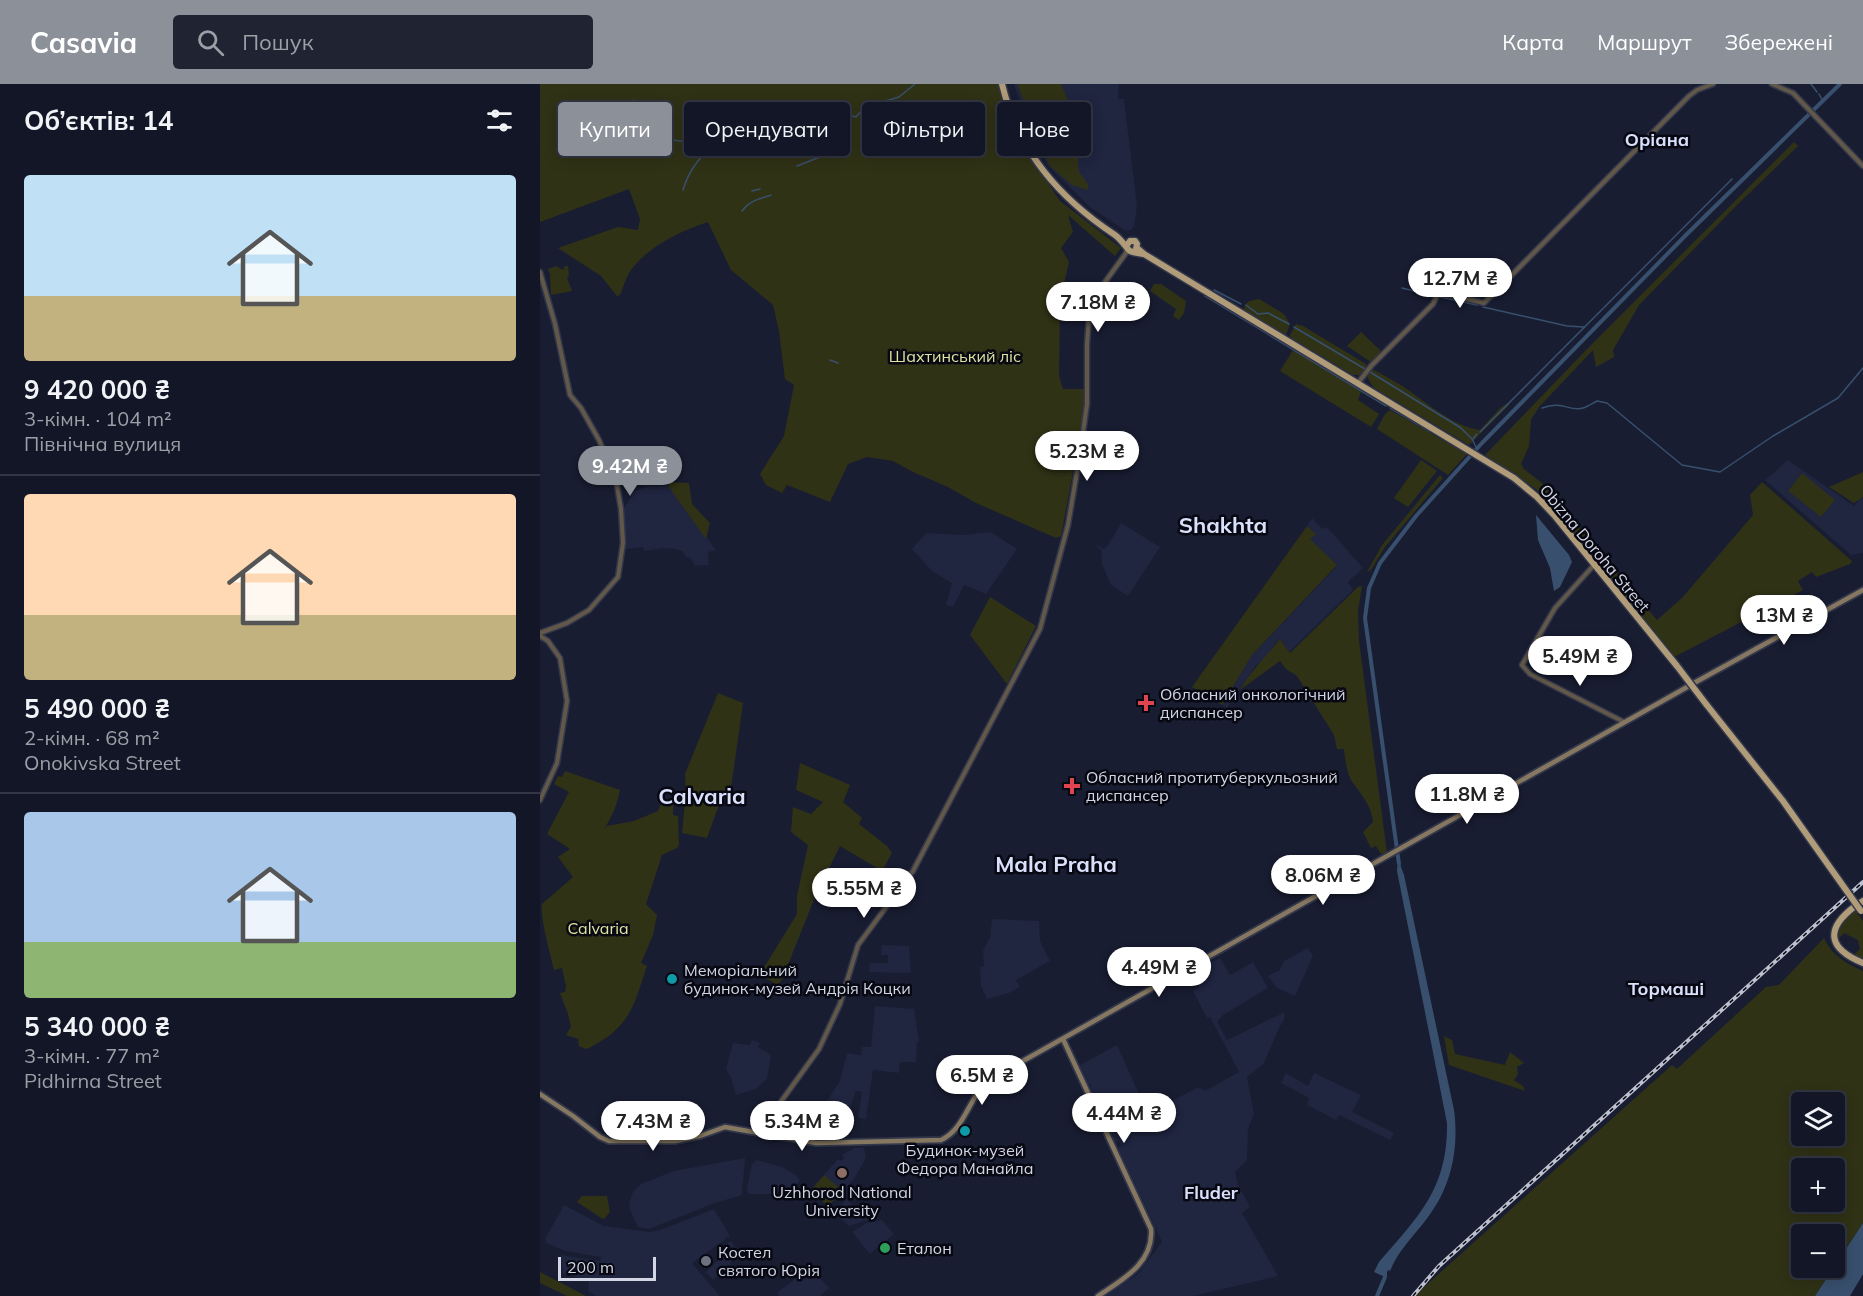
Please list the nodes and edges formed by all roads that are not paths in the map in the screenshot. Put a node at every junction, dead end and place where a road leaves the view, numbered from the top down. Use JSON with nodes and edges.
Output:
{"nodes":[{"id":1,"x":1002,"y":84,"type":"edge"},
{"id":2,"x":1713,"y":84,"type":"edge"},
{"id":3,"x":1772,"y":84,"type":"edge"},
{"id":4,"x":1863,"y":166,"type":"edge"},
{"id":5,"x":1130,"y":248,"type":"junction"},
{"id":6,"x":540,"y":272,"type":"edge"},
{"id":7,"x":1358,"y":383,"type":"junction"},
{"id":8,"x":1594,"y":565,"type":"junction"},
{"id":9,"x":1863,"y":590,"type":"edge"},
{"id":10,"x":540,"y":634,"type":"edge"},
{"id":11,"x":1624,"y":723,"type":"junction"},
{"id":12,"x":540,"y":800,"type":"edge"},
{"id":13,"x":1859,"y":904,"type":"edge"},
{"id":14,"x":1862,"y":912,"type":"edge"},
{"id":15,"x":1863,"y":963,"type":"edge"},
{"id":16,"x":1063,"y":1039,"type":"junction"},
{"id":17,"x":540,"y":1094,"type":"edge"},
{"id":18,"x":759,"y":1132,"type":"junction"},
{"id":19,"x":1098,"y":1296,"type":"edge"}],
"edges":[{"from":1,"to":5,"type":"highway","name":"Obizna Doroha Street"},
{"from":2,"to":7,"type":"street"},
{"from":3,"to":4,"type":"street"},
{"from":5,"to":7,"type":"highway","name":"Obizna Doroha Street"},
{"from":5,"to":18,"type":"street"},
{"from":6,"to":10,"type":"street"},
{"from":7,"to":8,"type":"highway","name":"Obizna Doroha Street"},
{"from":8,"to":11,"type":"street"},
{"from":8,"to":14,"type":"highway","name":"Obizna Doroha Street","bridge":true},
{"from":9,"to":11,"type":"main road"},
{"from":10,"to":12,"type":"street"},
{"from":11,"to":16,"type":"main road"},
{"from":13,"to":15,"type":"highway"},
{"from":16,"to":18,"type":"main road"},
{"from":16,"to":19,"type":"main road"},
{"from":17,"to":18,"type":"main road"}]}
